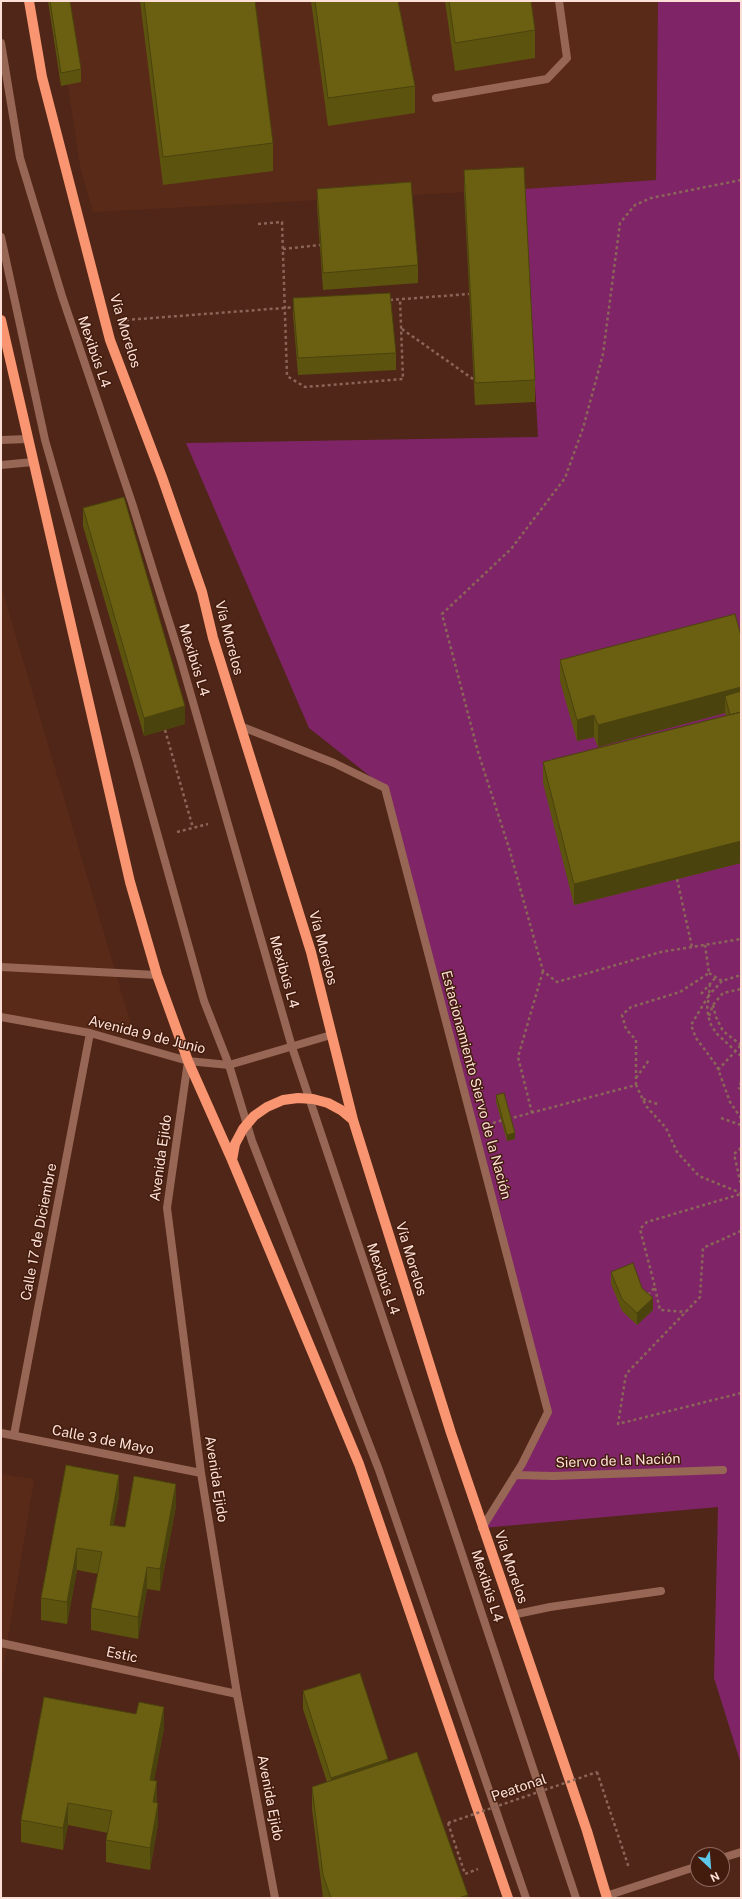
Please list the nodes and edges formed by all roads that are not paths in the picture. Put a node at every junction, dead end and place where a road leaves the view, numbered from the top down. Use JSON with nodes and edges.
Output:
{"nodes":[{"id":1,"x":28,"y":1,"type":"edge"},
{"id":2,"x":559,"y":1,"type":"edge"},
{"id":3,"x":1,"y":43,"type":"edge"},
{"id":4,"x":436,"y":98,"type":"dead end"},
{"id":5,"x":1,"y":237,"type":"edge"},
{"id":6,"x":1,"y":320,"type":"edge"},
{"id":7,"x":28,"y":439,"type":"junction"},
{"id":8,"x":1,"y":440,"type":"edge"},
{"id":9,"x":34,"y":462,"type":"junction"},
{"id":10,"x":1,"y":465,"type":"edge"},
{"id":11,"x":240,"y":726,"type":"junction"},
{"id":12,"x":1,"y":967,"type":"edge"},
{"id":13,"x":157,"y":975,"type":"junction"},
{"id":14,"x":1,"y":1017,"type":"edge"},
{"id":15,"x":90,"y":1033,"type":"junction"},
{"id":16,"x":331,"y":1035,"type":"junction"},
{"id":17,"x":292,"y":1047,"type":"junction"},
{"id":18,"x":188,"y":1061,"type":"junction"},
{"id":19,"x":229,"y":1066,"type":"junction"},
{"id":20,"x":308,"y":1098,"type":"junction"},
{"id":21,"x":353,"y":1120,"type":"junction"},
{"id":22,"x":247,"y":1125,"type":"junction"},
{"id":23,"x":232,"y":1160,"type":"junction"},
{"id":24,"x":1,"y":1433,"type":"edge"},
{"id":25,"x":14,"y":1435,"type":"junction"},
{"id":26,"x":723,"y":1470,"type":"dead end"},
{"id":27,"x":201,"y":1473,"type":"junction"},
{"id":28,"x":515,"y":1475,"type":"junction"},
{"id":29,"x":482,"y":1528,"type":"junction"},
{"id":30,"x":661,"y":1591,"type":"dead end"},
{"id":31,"x":512,"y":1615,"type":"junction"},
{"id":32,"x":1,"y":1643,"type":"edge"},
{"id":33,"x":237,"y":1694,"type":"junction"},
{"id":34,"x":741,"y":1852,"type":"edge"},
{"id":35,"x":730,"y":1855,"type":"edge"},
{"id":36,"x":690,"y":1869,"type":"edge"},
{"id":37,"x":607,"y":1897,"type":"edge"},
{"id":38,"x":275,"y":1898,"type":"edge"},
{"id":39,"x":508,"y":1898,"type":"edge"},
{"id":40,"x":526,"y":1898,"type":"edge"},
{"id":41,"x":576,"y":1898,"type":"edge"}],
"edges":[{"from":1,"to":11,"type":"main road","name":"Vía Morelos"},
{"from":2,"to":4,"type":"street"},
{"from":3,"to":17,"type":"street","name":"Mexibús L4"},
{"from":5,"to":19,"type":"street"},
{"from":6,"to":7,"type":"main road"},
{"from":7,"to":8,"type":"street"},
{"from":7,"to":9,"type":"main road"},
{"from":9,"to":10,"type":"street"},
{"from":9,"to":13,"type":"main road"},
{"from":11,"to":16,"type":"main road","name":"Vía Morelos"},
{"from":11,"to":28,"type":"street","name":"Estacionamiento Siervo de la Nación"},
{"from":12,"to":13,"type":"street"},
{"from":13,"to":18,"type":"main road"},
{"from":14,"to":15,"type":"street","name":"Avenida 9 de Junio"},
{"from":15,"to":18,"type":"street","name":"Avenida 9 de Junio"},
{"from":15,"to":25,"type":"street","name":"Calle 17 de Diciembre"},
{"from":16,"to":17,"type":"street","name":"Avenida 9 de Junio"},
{"from":16,"to":21,"type":"main road","name":"Vía Morelos"},
{"from":17,"to":19,"type":"street","name":"Avenida 9 de Junio"},
{"from":17,"to":20,"type":"street","name":"Mexibús L4"},
{"from":18,"to":19,"type":"street","name":"Avenida 9 de Junio"},
{"from":18,"to":23,"type":"main road"},
{"from":18,"to":27,"type":"street","name":"Avenida Ejido"},
{"from":19,"to":22,"type":"street"},
{"from":20,"to":21,"type":"main road"},
{"from":20,"to":22,"type":"main road"},
{"from":20,"to":41,"type":"street","name":"Mexibús L4"},
{"from":21,"to":29,"type":"main road","name":"Vía Morelos"},
{"from":22,"to":23,"type":"main road"},
{"from":22,"to":40,"type":"street"},
{"from":23,"to":39,"type":"main road"},
{"from":24,"to":25,"type":"street","name":"Calle 3 de Mayo"},
{"from":25,"to":27,"type":"street","name":"Calle 3 de Mayo"},
{"from":26,"to":28,"type":"street","name":"Siervo de la Nación"},
{"from":27,"to":33,"type":"street","name":"Avenida Ejido"},
{"from":28,"to":29,"type":"street","name":"Estacionamiento Siervo de la Nación"},
{"from":29,"to":31,"type":"main road","name":"Vía Morelos"},
{"from":30,"to":31,"type":"street"},
{"from":31,"to":37,"type":"main road","name":"Vía Morelos"},
{"from":32,"to":33,"type":"street","name":"Estic"},
{"from":33,"to":38,"type":"street","name":"Avenida Ejido"},
{"from":34,"to":35,"type":"street"},
{"from":36,"to":37,"type":"street"}]}
